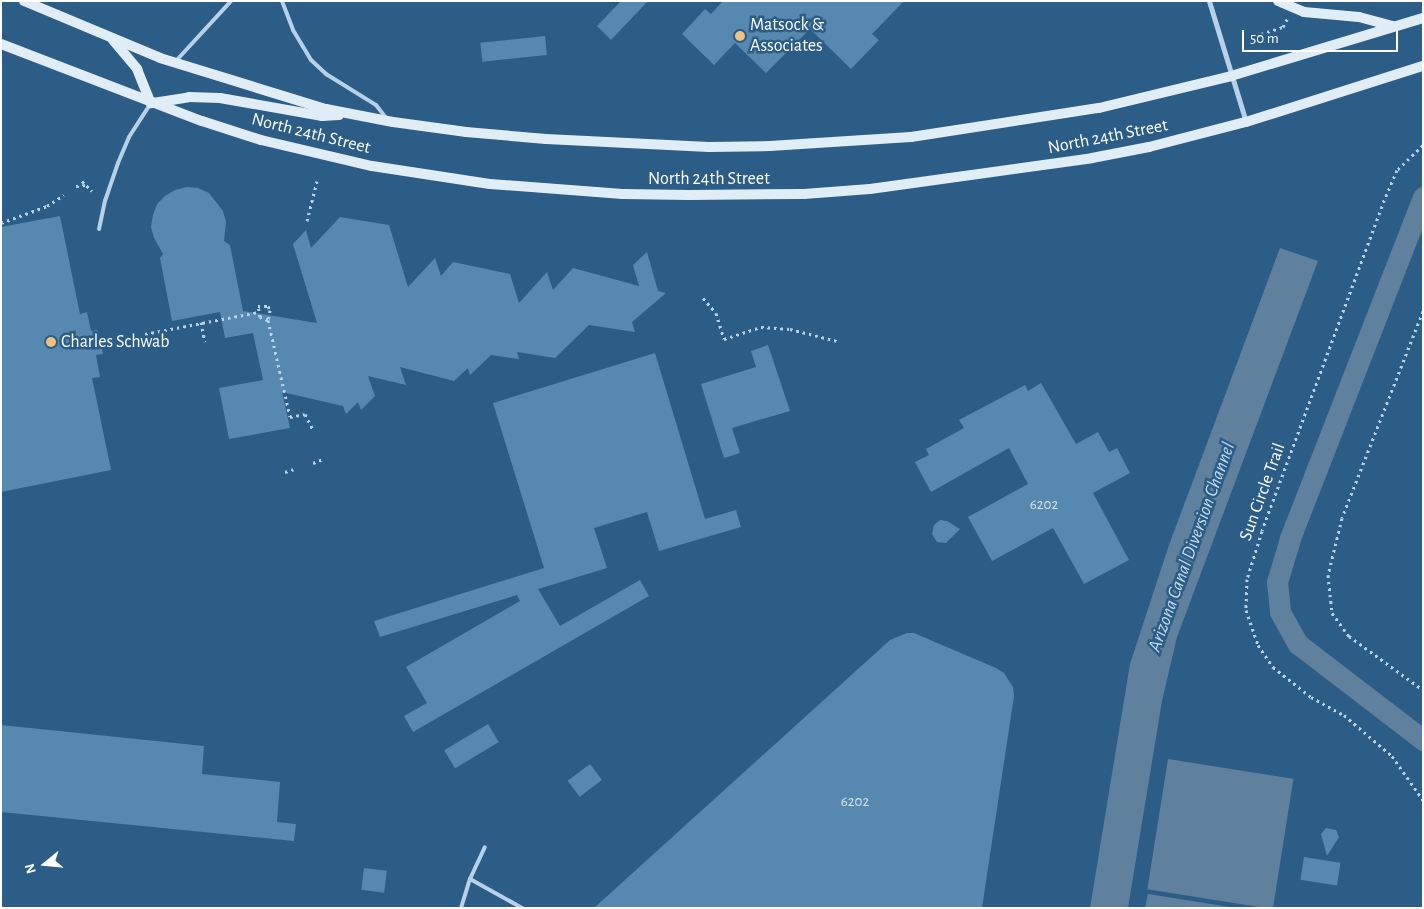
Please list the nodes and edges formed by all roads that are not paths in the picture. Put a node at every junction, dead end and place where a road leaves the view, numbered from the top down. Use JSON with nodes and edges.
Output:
{"nodes":[{"id":1,"x":24,"y":1,"type":"edge"},
{"id":2,"x":231,"y":1,"type":"edge"},
{"id":3,"x":282,"y":1,"type":"edge"},
{"id":4,"x":1209,"y":1,"type":"edge"},
{"id":5,"x":1278,"y":1,"type":"edge"},
{"id":6,"x":1423,"y":18,"type":"edge"},
{"id":7,"x":1392,"y":26,"type":"junction"},
{"id":8,"x":112,"y":38,"type":"junction"},
{"id":9,"x":1,"y":44,"type":"edge"},
{"id":10,"x":174,"y":62,"type":"junction"},
{"id":11,"x":1423,"y":66,"type":"edge"},
{"id":12,"x":1231,"y":76,"type":"junction"},
{"id":13,"x":150,"y":103,"type":"junction"},
{"id":14,"x":354,"y":115,"type":"junction"},
{"id":15,"x":389,"y":122,"type":"junction"},
{"id":16,"x":1246,"y":122,"type":"junction"},
{"id":17,"x":99,"y":229,"type":"dead end"},
{"id":18,"x":485,"y":847,"type":"dead end"},
{"id":19,"x":470,"y":879,"type":"junction"},
{"id":20,"x":461,"y":908,"type":"edge"},
{"id":21,"x":522,"y":908,"type":"edge"}],
"edges":[{"from":1,"to":8,"type":"main road","name":"North 24th Street"},
{"from":2,"to":10,"type":"lane"},
{"from":3,"to":15,"type":"lane"},
{"from":4,"to":12,"type":"street"},
{"from":5,"to":7,"type":"main road"},
{"from":6,"to":7,"type":"main road","name":"North 24th Street"},
{"from":7,"to":12,"type":"main road","name":"North 24th Street"},
{"from":8,"to":10,"type":"main road","name":"North 24th Street"},
{"from":8,"to":13,"type":"main road"},
{"from":9,"to":13,"type":"main road","name":"North 24th Street"},
{"from":10,"to":14,"type":"main road","name":"North 24th Street"},
{"from":11,"to":16,"type":"main road","name":"North 24th Street"},
{"from":12,"to":15,"type":"main road","name":"North 24th Street"},
{"from":12,"to":16,"type":"street"},
{"from":13,"to":14,"type":"main road"},
{"from":13,"to":16,"type":"main road","name":"North 24th Street"},
{"from":13,"to":17,"type":"lane"},
{"from":14,"to":15,"type":"main road","name":"North 24th Street"},
{"from":18,"to":19,"type":"lane"},
{"from":19,"to":20,"type":"lane"},
{"from":19,"to":21,"type":"lane"}]}
